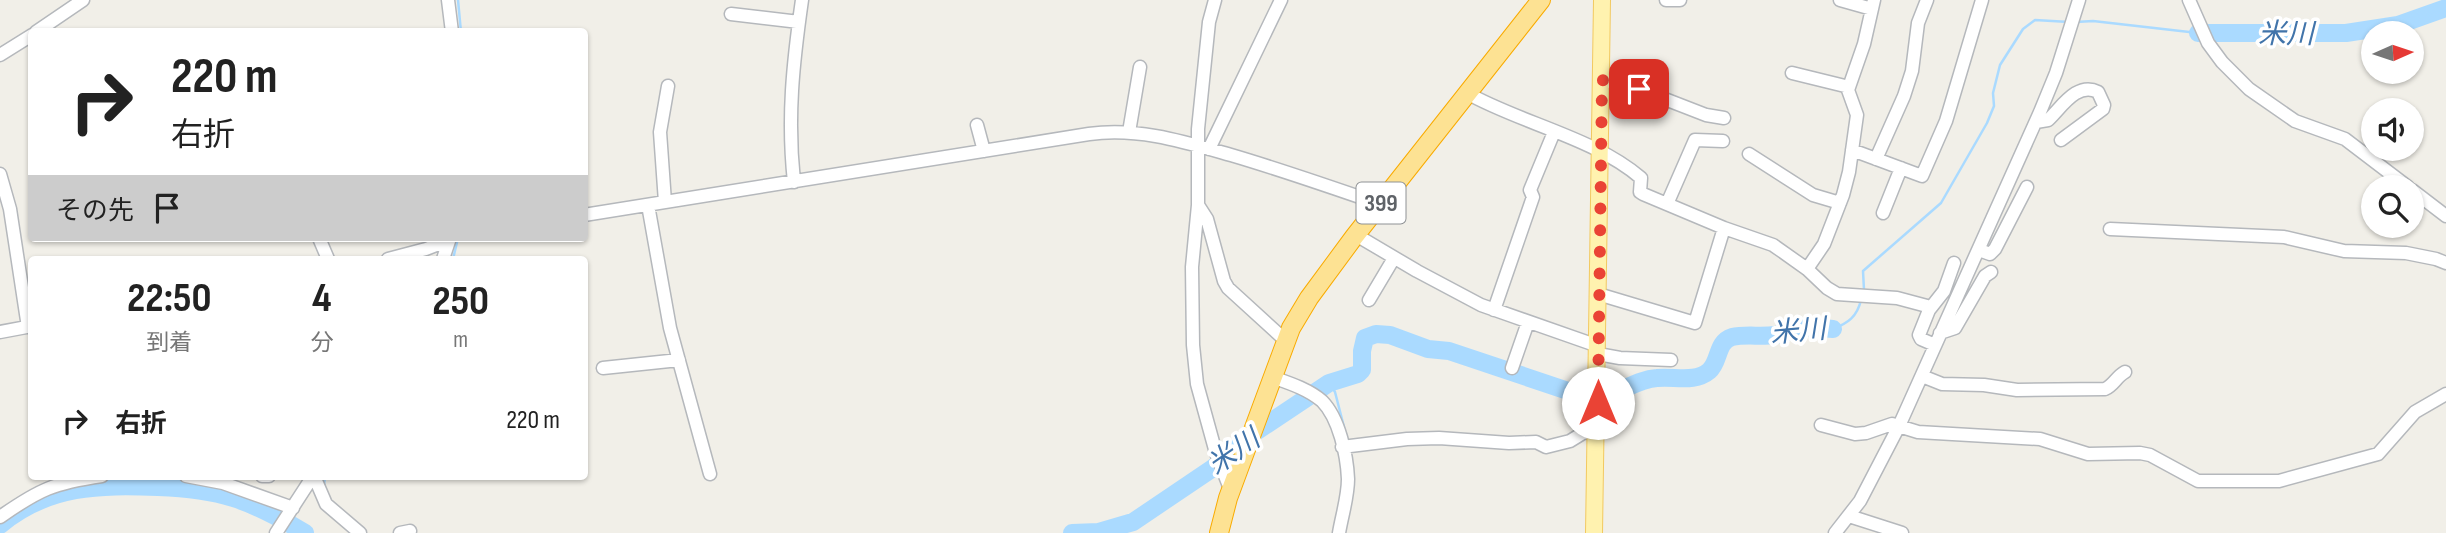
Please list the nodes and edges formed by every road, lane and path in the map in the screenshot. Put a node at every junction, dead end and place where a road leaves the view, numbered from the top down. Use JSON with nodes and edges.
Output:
{"nodes":[{"id":1,"x":83,"y":0,"type":"edge"},
{"id":2,"x":448,"y":0,"type":"edge"},
{"id":3,"x":802,"y":0,"type":"edge"},
{"id":4,"x":1215,"y":0,"type":"edge"},
{"id":5,"x":1282,"y":0,"type":"edge"},
{"id":6,"x":1541,"y":0,"type":"edge"},
{"id":7,"x":1602,"y":0,"type":"edge"},
{"id":8,"x":1666,"y":0,"type":"edge"},
{"id":9,"x":1680,"y":0,"type":"edge"},
{"id":10,"x":1840,"y":0,"type":"edge"},
{"id":11,"x":1927,"y":0,"type":"edge"},
{"id":12,"x":1982,"y":0,"type":"edge"},
{"id":13,"x":2189,"y":0,"type":"edge"},
{"id":14,"x":2079,"y":2,"type":"edge"},
{"id":15,"x":1873,"y":5,"type":"edge"},
{"id":16,"x":731,"y":14,"type":"dead end"},
{"id":17,"x":799,"y":22,"type":"junction"},
{"id":18,"x":42,"y":28,"type":"edge"},
{"id":19,"x":452,"y":28,"type":"edge"},
{"id":20,"x":28,"y":38,"type":"edge"},
{"id":21,"x":0,"y":55,"type":"edge"},
{"id":22,"x":1140,"y":67,"type":"dead end"},
{"id":23,"x":1792,"y":73,"type":"dead end"},
{"id":24,"x":1602,"y":80,"type":"junction"},
{"id":25,"x":668,"y":86,"type":"dead end"},
{"id":26,"x":1849,"y":87,"type":"junction"},
{"id":27,"x":1467,"y":93,"type":"junction"},
{"id":28,"x":1724,"y":118,"type":"dead end"},
{"id":29,"x":2036,"y":122,"type":"junction"},
{"id":30,"x":977,"y":125,"type":"dead end"},
{"id":31,"x":1129,"y":132,"type":"junction"},
{"id":32,"x":1554,"y":132,"type":"junction"},
{"id":33,"x":2061,"y":140,"type":"dead end"},
{"id":34,"x":1723,"y":141,"type":"dead end"},
{"id":35,"x":1203,"y":147,"type":"junction"},
{"id":36,"x":1852,"y":150,"type":"junction"},
{"id":37,"x":984,"y":151,"type":"junction"},
{"id":38,"x":1601,"y":153,"type":"junction"},
{"id":39,"x":1749,"y":154,"type":"dead end"},
{"id":40,"x":1876,"y":159,"type":"junction"},
{"id":41,"x":1901,"y":168,"type":"junction"},
{"id":42,"x":0,"y":174,"type":"edge"},
{"id":43,"x":2392,"y":175,"type":"edge"},
{"id":44,"x":794,"y":182,"type":"junction"},
{"id":45,"x":2027,"y":187,"type":"dead end"},
{"id":46,"x":2424,"y":200,"type":"edge"},
{"id":47,"x":665,"y":202,"type":"junction"},
{"id":48,"x":1839,"y":203,"type":"junction"},
{"id":49,"x":1380,"y":204,"type":"junction"},
{"id":50,"x":1667,"y":204,"type":"junction"},
{"id":51,"x":648,"y":205,"type":"junction"},
{"id":52,"x":1198,"y":205,"type":"junction"},
{"id":53,"x":1883,"y":213,"type":"dead end"},
{"id":54,"x":588,"y":214,"type":"edge"},
{"id":55,"x":2446,"y":216,"type":"edge"},
{"id":56,"x":1724,"y":228,"type":"junction"},
{"id":57,"x":2110,"y":229,"type":"dead end"},
{"id":58,"x":1356,"y":234,"type":"junction"},
{"id":59,"x":443,"y":242,"type":"edge"},
{"id":60,"x":1979,"y":250,"type":"junction"},
{"id":61,"x":399,"y":256,"type":"edge"},
{"id":62,"x":1394,"y":258,"type":"junction"},
{"id":63,"x":2446,"y":263,"type":"edge"},
{"id":64,"x":1954,"y":264,"type":"dead end"},
{"id":65,"x":1807,"y":269,"type":"junction"},
{"id":66,"x":1991,"y":272,"type":"dead end"},
{"id":67,"x":1598,"y":294,"type":"junction"},
{"id":68,"x":1368,"y":300,"type":"dead end"},
{"id":69,"x":1494,"y":310,"type":"junction"},
{"id":70,"x":1929,"y":310,"type":"junction"},
{"id":71,"x":28,"y":314,"type":"edge"},
{"id":72,"x":1528,"y":322,"type":"junction"},
{"id":73,"x":28,"y":326,"type":"edge"},
{"id":74,"x":0,"y":332,"type":"edge"},
{"id":75,"x":1938,"y":339,"type":"junction"},
{"id":76,"x":1285,"y":341,"type":"junction"},
{"id":77,"x":1598,"y":350,"type":"junction"},
{"id":78,"x":679,"y":360,"type":"junction"},
{"id":79,"x":1671,"y":360,"type":"dead end"},
{"id":80,"x":603,"y":368,"type":"dead end"},
{"id":81,"x":1512,"y":368,"type":"dead end"},
{"id":82,"x":2125,"y":372,"type":"dead end"},
{"id":83,"x":1922,"y":376,"type":"junction"},
{"id":84,"x":1272,"y":377,"type":"junction"},
{"id":85,"x":2446,"y":394,"type":"edge"},
{"id":86,"x":1821,"y":425,"type":"dead end"},
{"id":87,"x":1899,"y":426,"type":"junction"},
{"id":88,"x":1597,"y":431,"type":"junction"},
{"id":89,"x":1347,"y":447,"type":"junction"},
{"id":90,"x":710,"y":474,"type":"dead end"},
{"id":91,"x":78,"y":480,"type":"edge"},
{"id":92,"x":207,"y":480,"type":"edge"},
{"id":93,"x":310,"y":480,"type":"edge"},
{"id":94,"x":314,"y":480,"type":"edge"},
{"id":95,"x":1231,"y":491,"type":"junction"},
{"id":96,"x":292,"y":509,"type":"junction"},
{"id":97,"x":1849,"y":516,"type":"junction"},
{"id":98,"x":0,"y":517,"type":"edge"},
{"id":99,"x":277,"y":532,"type":"edge"},
{"id":100,"x":360,"y":533,"type":"edge"},
{"id":101,"x":1219,"y":533,"type":"edge"},
{"id":102,"x":1339,"y":533,"type":"edge"},
{"id":103,"x":1594,"y":533,"type":"edge"},
{"id":104,"x":1835,"y":533,"type":"edge"},
{"id":105,"x":1902,"y":533,"type":"edge"}],
"edges":[{"from":1,"to":18,"type":"street"},
{"from":2,"to":19,"type":"street"},
{"from":3,"to":17,"type":"street"},
{"from":4,"to":35,"type":"street"},
{"from":5,"to":35,"type":"street"},
{"from":6,"to":27,"type":"highway","number":"399"},
{"from":7,"to":24,"type":"main road"},
{"from":8,"to":9,"type":"street"},
{"from":10,"to":15,"type":"street"},
{"from":11,"to":40,"type":"street"},
{"from":12,"to":41,"type":"street"},
{"from":13,"to":43,"type":"street"},
{"from":14,"to":29,"type":"street"},
{"from":15,"to":26,"type":"street"},
{"from":16,"to":17,"type":"street"},
{"from":17,"to":44,"type":"street"},
{"from":20,"to":21,"type":"street"},
{"from":22,"to":31,"type":"street"},
{"from":23,"to":26,"type":"street"},
{"from":24,"to":28,"type":"street"},
{"from":24,"to":38,"type":"main road"},
{"from":25,"to":47,"type":"street"},
{"from":26,"to":36,"type":"street"},
{"from":27,"to":32,"type":"street"},
{"from":27,"to":49,"type":"highway","number":"399"},
{"from":29,"to":33,"type":"street"},
{"from":29,"to":60,"type":"street"},
{"from":30,"to":37,"type":"street"},
{"from":31,"to":35,"type":"street"},
{"from":31,"to":37,"type":"street"},
{"from":32,"to":38,"type":"street"},
{"from":32,"to":69,"type":"street"},
{"from":34,"to":50,"type":"street"},
{"from":35,"to":49,"type":"street"},
{"from":35,"to":52,"type":"street"},
{"from":36,"to":40,"type":"street"},
{"from":36,"to":48,"type":"street"},
{"from":37,"to":44,"type":"street"},
{"from":38,"to":50,"type":"street"},
{"from":38,"to":67,"type":"main road"},
{"from":39,"to":48,"type":"street"},
{"from":40,"to":41,"type":"street"},
{"from":41,"to":53,"type":"street"},
{"from":42,"to":71,"type":"street"},
{"from":44,"to":47,"type":"street"},
{"from":45,"to":60,"type":"street"},
{"from":46,"to":55,"type":"street"},
{"from":47,"to":51,"type":"street"},
{"from":48,"to":65,"type":"street"},
{"from":49,"to":58,"type":"highway","number":"399"},
{"from":50,"to":56,"type":"street"},
{"from":51,"to":54,"type":"street"},
{"from":51,"to":78,"type":"street"},
{"from":52,"to":76,"type":"street"},
{"from":52,"to":95,"type":"street"},
{"from":56,"to":65,"type":"street"},
{"from":56,"to":67,"type":"street"},
{"from":57,"to":63,"type":"street"},
{"from":58,"to":62,"type":"street"},
{"from":58,"to":76,"type":"highway","number":"399"},
{"from":59,"to":61,"type":"street"},
{"from":60,"to":75,"type":"street"},
{"from":62,"to":68,"type":"street"},
{"from":62,"to":69,"type":"street"},
{"from":64,"to":70,"type":"street"},
{"from":65,"to":70,"type":"street"},
{"from":66,"to":75,"type":"street"},
{"from":67,"to":77,"type":"main road"},
{"from":69,"to":72,"type":"street"},
{"from":70,"to":75,"type":"street"},
{"from":72,"to":77,"type":"street"},
{"from":72,"to":81,"type":"street"},
{"from":73,"to":74,"type":"street"},
{"from":75,"to":83,"type":"street"},
{"from":76,"to":84,"type":"highway","number":"399"},
{"from":77,"to":79,"type":"street"},
{"from":77,"to":88,"type":"main road"},
{"from":78,"to":80,"type":"street"},
{"from":78,"to":90,"type":"street"},
{"from":82,"to":83,"type":"street"},
{"from":83,"to":87,"type":"street"},
{"from":84,"to":89,"type":"street"},
{"from":84,"to":95,"type":"highway","number":"399"},
{"from":85,"to":87,"type":"street"},
{"from":86,"to":87,"type":"street"},
{"from":87,"to":97,"type":"street"},
{"from":88,"to":89,"type":"street"},
{"from":88,"to":103,"type":"main road"},
{"from":89,"to":102,"type":"street"},
{"from":91,"to":98,"type":"street"},
{"from":92,"to":96,"type":"street"},
{"from":93,"to":96,"type":"street"},
{"from":94,"to":100,"type":"street"},
{"from":95,"to":101,"type":"highway","number":"399"},
{"from":96,"to":99,"type":"street"},
{"from":97,"to":104,"type":"street"},
{"from":97,"to":105,"type":"street"}]}
